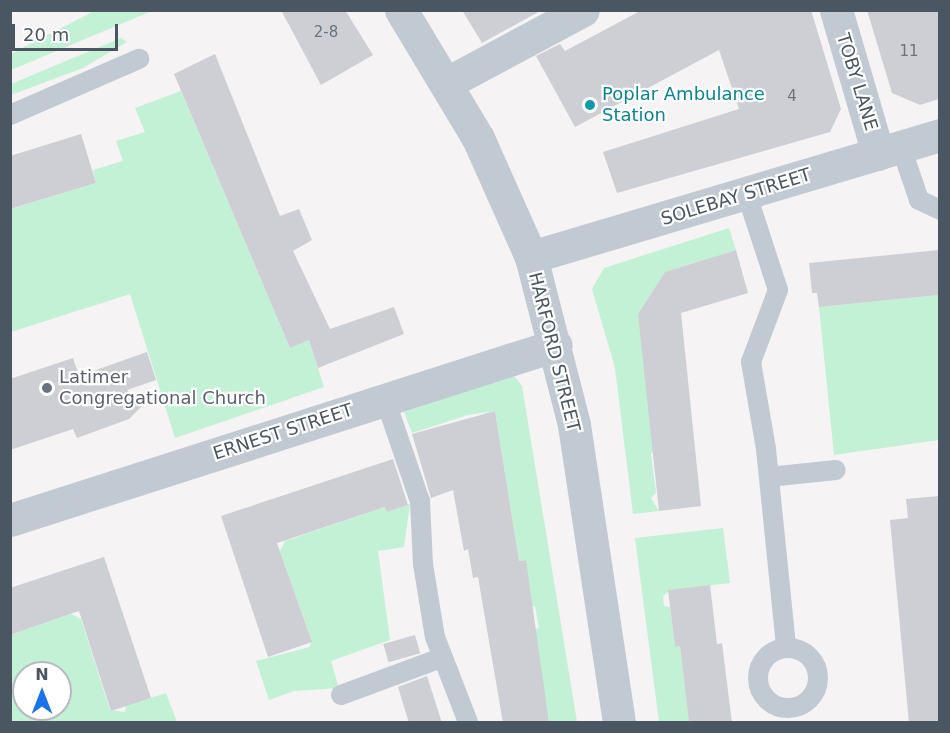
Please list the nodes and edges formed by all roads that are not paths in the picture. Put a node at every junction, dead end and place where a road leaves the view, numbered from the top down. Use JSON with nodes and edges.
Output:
{"nodes":[{"id":1,"x":401,"y":10,"type":"edge"},
{"id":2,"x":583,"y":10,"type":"edge"},
{"id":3,"x":836,"y":10,"type":"edge"},
{"id":4,"x":139,"y":58,"type":"dead end"},
{"id":5,"x":447,"y":83,"type":"junction"},
{"id":6,"x":10,"y":115,"type":"edge"},
{"id":7,"x":939,"y":135,"type":"edge"},
{"id":8,"x":890,"y":150,"type":"junction"},
{"id":9,"x":747,"y":195,"type":"junction"},
{"id":10,"x":939,"y":210,"type":"edge"},
{"id":11,"x":531,"y":257,"type":"junction"},
{"id":12,"x":556,"y":345,"type":"junction"},
{"id":13,"x":386,"y":399,"type":"junction"},
{"id":14,"x":836,"y":470,"type":"dead end"},
{"id":15,"x":769,"y":477,"type":"junction"},
{"id":16,"x":10,"y":520,"type":"edge"},
{"id":17,"x":786,"y":647,"type":"dead end"},
{"id":18,"x":441,"y":658,"type":"junction"},
{"id":19,"x":341,"y":696,"type":"dead end"},
{"id":20,"x":468,"y":723,"type":"edge"},
{"id":21,"x":620,"y":723,"type":"edge"}],
"edges":[{"from":1,"to":5,"type":"street","name":"HARFORD STREET"},
{"from":2,"to":5,"type":"street"},
{"from":3,"to":8,"type":"street","name":"TOBY LANE"},
{"from":4,"to":6,"type":"lane"},
{"from":5,"to":11,"type":"street","name":"HARFORD STREET"},
{"from":7,"to":8,"type":"street","name":"SOLEBAY STREET"},
{"from":8,"to":9,"type":"street","name":"SOLEBAY STREET"},
{"from":8,"to":10,"type":"lane"},
{"from":9,"to":11,"type":"street","name":"SOLEBAY STREET"},
{"from":9,"to":15,"type":"lane"},
{"from":11,"to":12,"type":"street","name":"HARFORD STREET"},
{"from":12,"to":13,"type":"street","name":"ERNEST STREET"},
{"from":12,"to":21,"type":"street","name":"HARFORD STREET"},
{"from":13,"to":16,"type":"street","name":"ERNEST STREET"},
{"from":13,"to":18,"type":"lane"},
{"from":14,"to":15,"type":"lane"},
{"from":15,"to":17,"type":"lane"},
{"from":18,"to":19,"type":"lane"},
{"from":18,"to":20,"type":"lane"}]}
